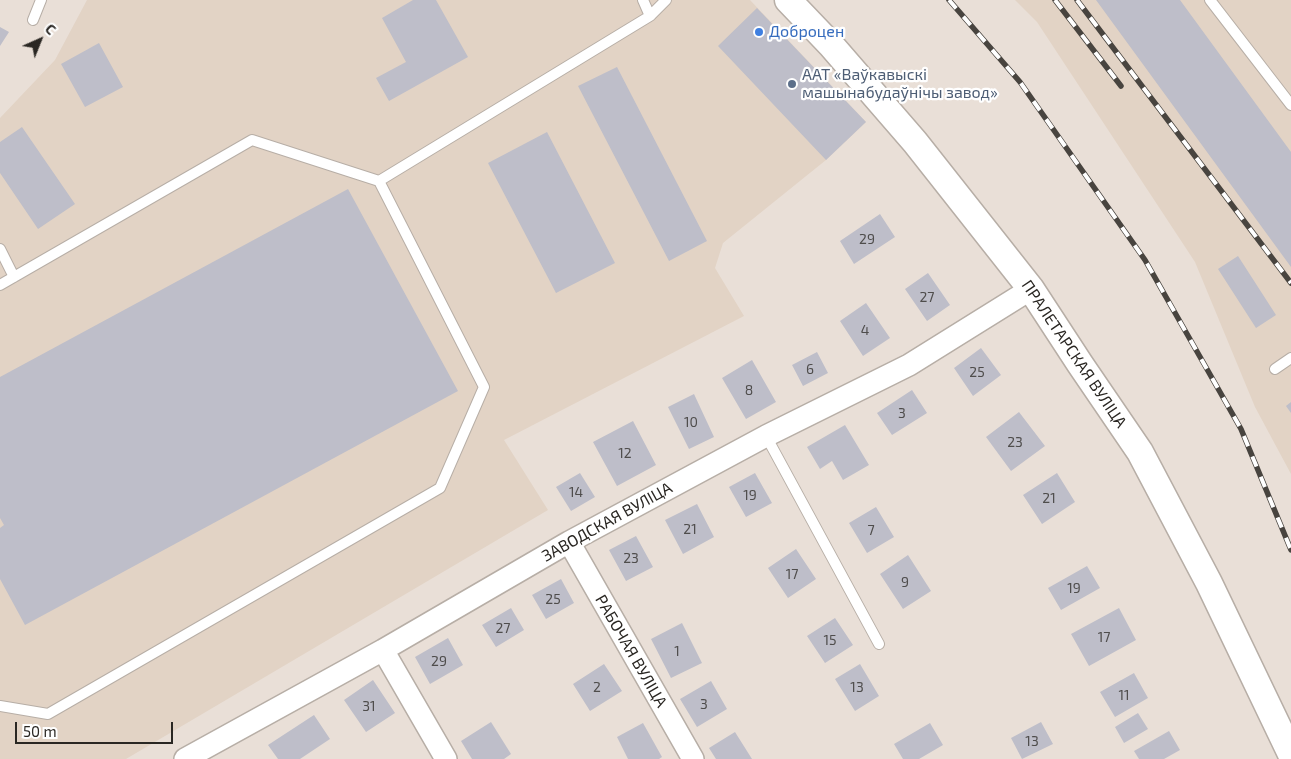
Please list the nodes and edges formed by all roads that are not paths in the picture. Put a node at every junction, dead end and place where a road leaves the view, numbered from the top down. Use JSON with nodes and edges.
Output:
{"nodes":[{"id":1,"x":41,"y":0,"type":"edge"},
{"id":2,"x":643,"y":0,"type":"edge"},
{"id":3,"x":666,"y":0,"type":"edge"},
{"id":4,"x":788,"y":0,"type":"edge"},
{"id":5,"x":1210,"y":0,"type":"edge"},
{"id":6,"x":650,"y":16,"type":"junction"},
{"id":7,"x":33,"y":20,"type":"dead end"},
{"id":8,"x":1291,"y":105,"type":"edge"},
{"id":9,"x":379,"y":180,"type":"junction"},
{"id":10,"x":0,"y":249,"type":"edge"},
{"id":11,"x":14,"y":277,"type":"junction"},
{"id":12,"x":0,"y":284,"type":"edge"},
{"id":13,"x":1031,"y":289,"type":"junction"},
{"id":14,"x":1291,"y":358,"type":"edge"},
{"id":15,"x":1275,"y":368,"type":"dead end"},
{"id":16,"x":766,"y":436,"type":"junction"},
{"id":17,"x":569,"y":542,"type":"junction"},
{"id":18,"x":879,"y":644,"type":"dead end"},
{"id":19,"x":384,"y":650,"type":"junction"},
{"id":20,"x":0,"y":706,"type":"edge"},
{"id":21,"x":1291,"y":754,"type":"edge"},
{"id":22,"x":185,"y":759,"type":"edge"},
{"id":23,"x":446,"y":759,"type":"edge"},
{"id":24,"x":693,"y":759,"type":"edge"}],
"edges":[{"from":1,"to":7,"type":"lane"},
{"from":2,"to":6,"type":"lane"},
{"from":3,"to":6,"type":"lane"},
{"from":4,"to":13,"type":"street","name":"ПРАЛЕТАРСКАЯ ВУЛІЦА"},
{"from":5,"to":8,"type":"lane"},
{"from":6,"to":9,"type":"lane"},
{"from":9,"to":11,"type":"lane"},
{"from":9,"to":20,"type":"lane"},
{"from":10,"to":11,"type":"lane"},
{"from":11,"to":12,"type":"lane"},
{"from":13,"to":16,"type":"street","name":"ЗАВОДСКАЯ ВУЛІЦА"},
{"from":13,"to":21,"type":"street","name":"ПРАЛЕТАРСКАЯ ВУЛІЦА"},
{"from":14,"to":15,"type":"lane"},
{"from":16,"to":17,"type":"street","name":"ЗАВОДСКАЯ ВУЛІЦА"},
{"from":16,"to":18,"type":"lane"},
{"from":17,"to":19,"type":"street","name":"ЗАВОДСКАЯ ВУЛІЦА"},
{"from":17,"to":24,"type":"street","name":"РАБОЧАЯ ВУЛІЦА"},
{"from":19,"to":22,"type":"street","name":"ЗАВОДСКАЯ ВУЛІЦА"},
{"from":19,"to":23,"type":"street"}]}
